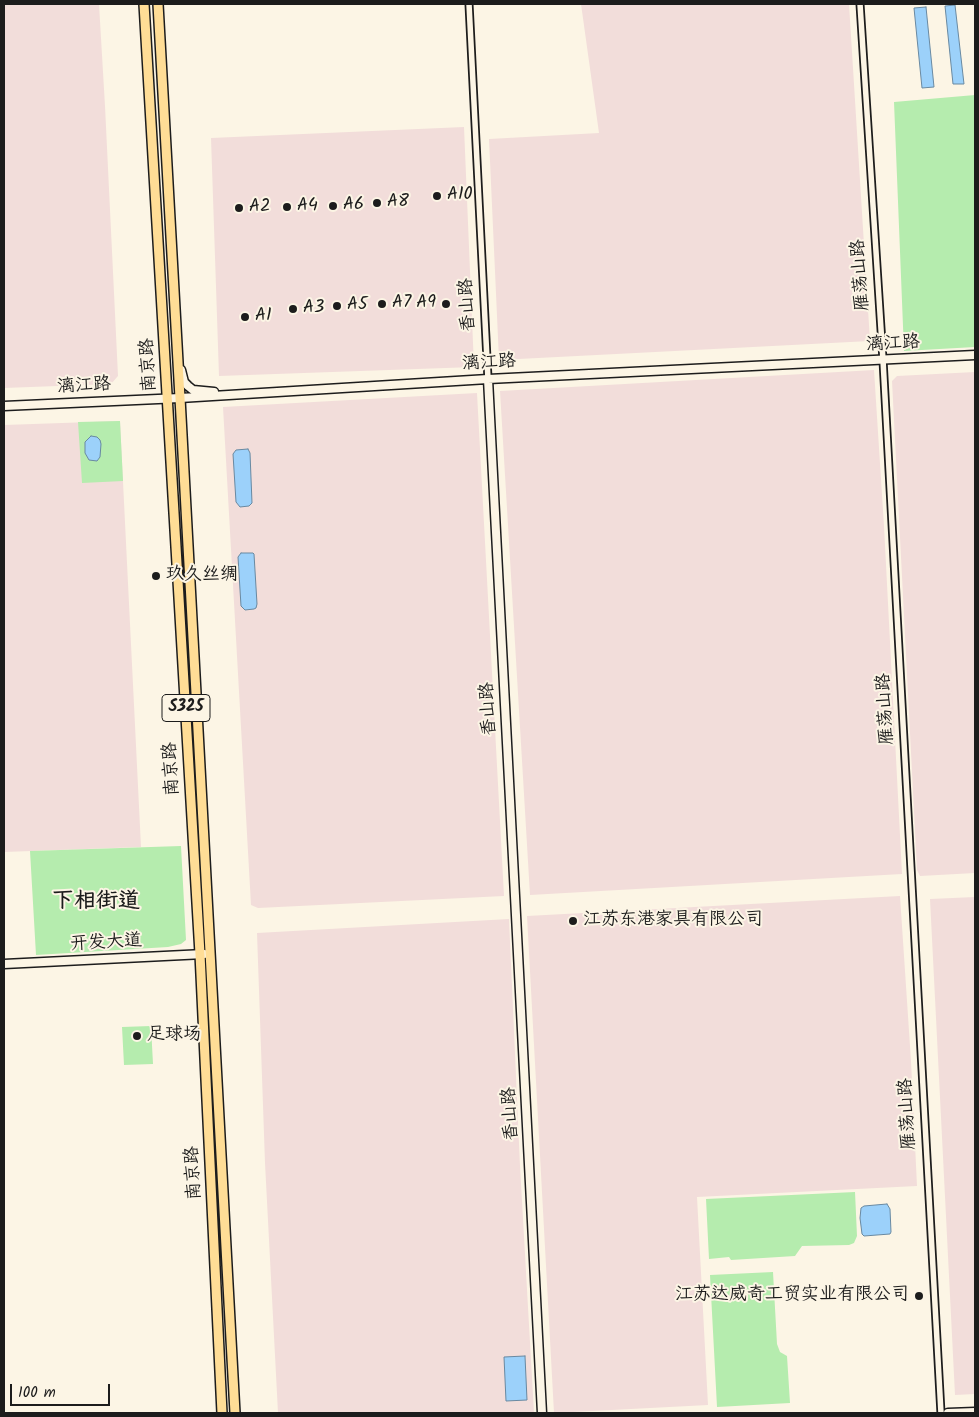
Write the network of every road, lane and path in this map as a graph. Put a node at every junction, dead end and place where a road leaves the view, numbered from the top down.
1 (144, 4) edge
2 (158, 4) edge
3 (469, 4) edge
4 (860, 4) edge
5 (975, 356) edge
6 (178, 358) junction
7 (883, 360) junction
8 (488, 379) junction
9 (246, 394) junction
10 (168, 398) junction
11 (180, 398) junction
12 (4, 406) edge
13 (205, 954) junction
14 (4, 964) edge
15 (975, 1412) edge
16 (222, 1413) edge
17 (235, 1413) edge
18 (542, 1413) edge
19 (941, 1413) edge
20 (948, 1413) edge

1 - 10 main road, 南京路 / S325
2 - 6 main road, 南京路 / S325
3 - 8 street, 香山路
4 - 7 street, 雁荡山路
5 - 7 street, 漓江路
6 - 9 street
6 - 11 main road, 南京路 / S325
7 - 8 street, 漓江路
7 - 19 street, 雁荡山路
8 - 9 street, 漓江路
8 - 18 street, 香山路
9 - 11 street, 漓江路
10 - 11 street, 漓江路
10 - 12 street, 漓江路
10 - 13 main road, 南京路 / S325
11 - 13 main road, 南京路 / S325
13 - 14 street, 开发大道
13 - 16 main road, 南京路 / S325
13 - 17 main road, 南京路 / S325
15 - 20 street

